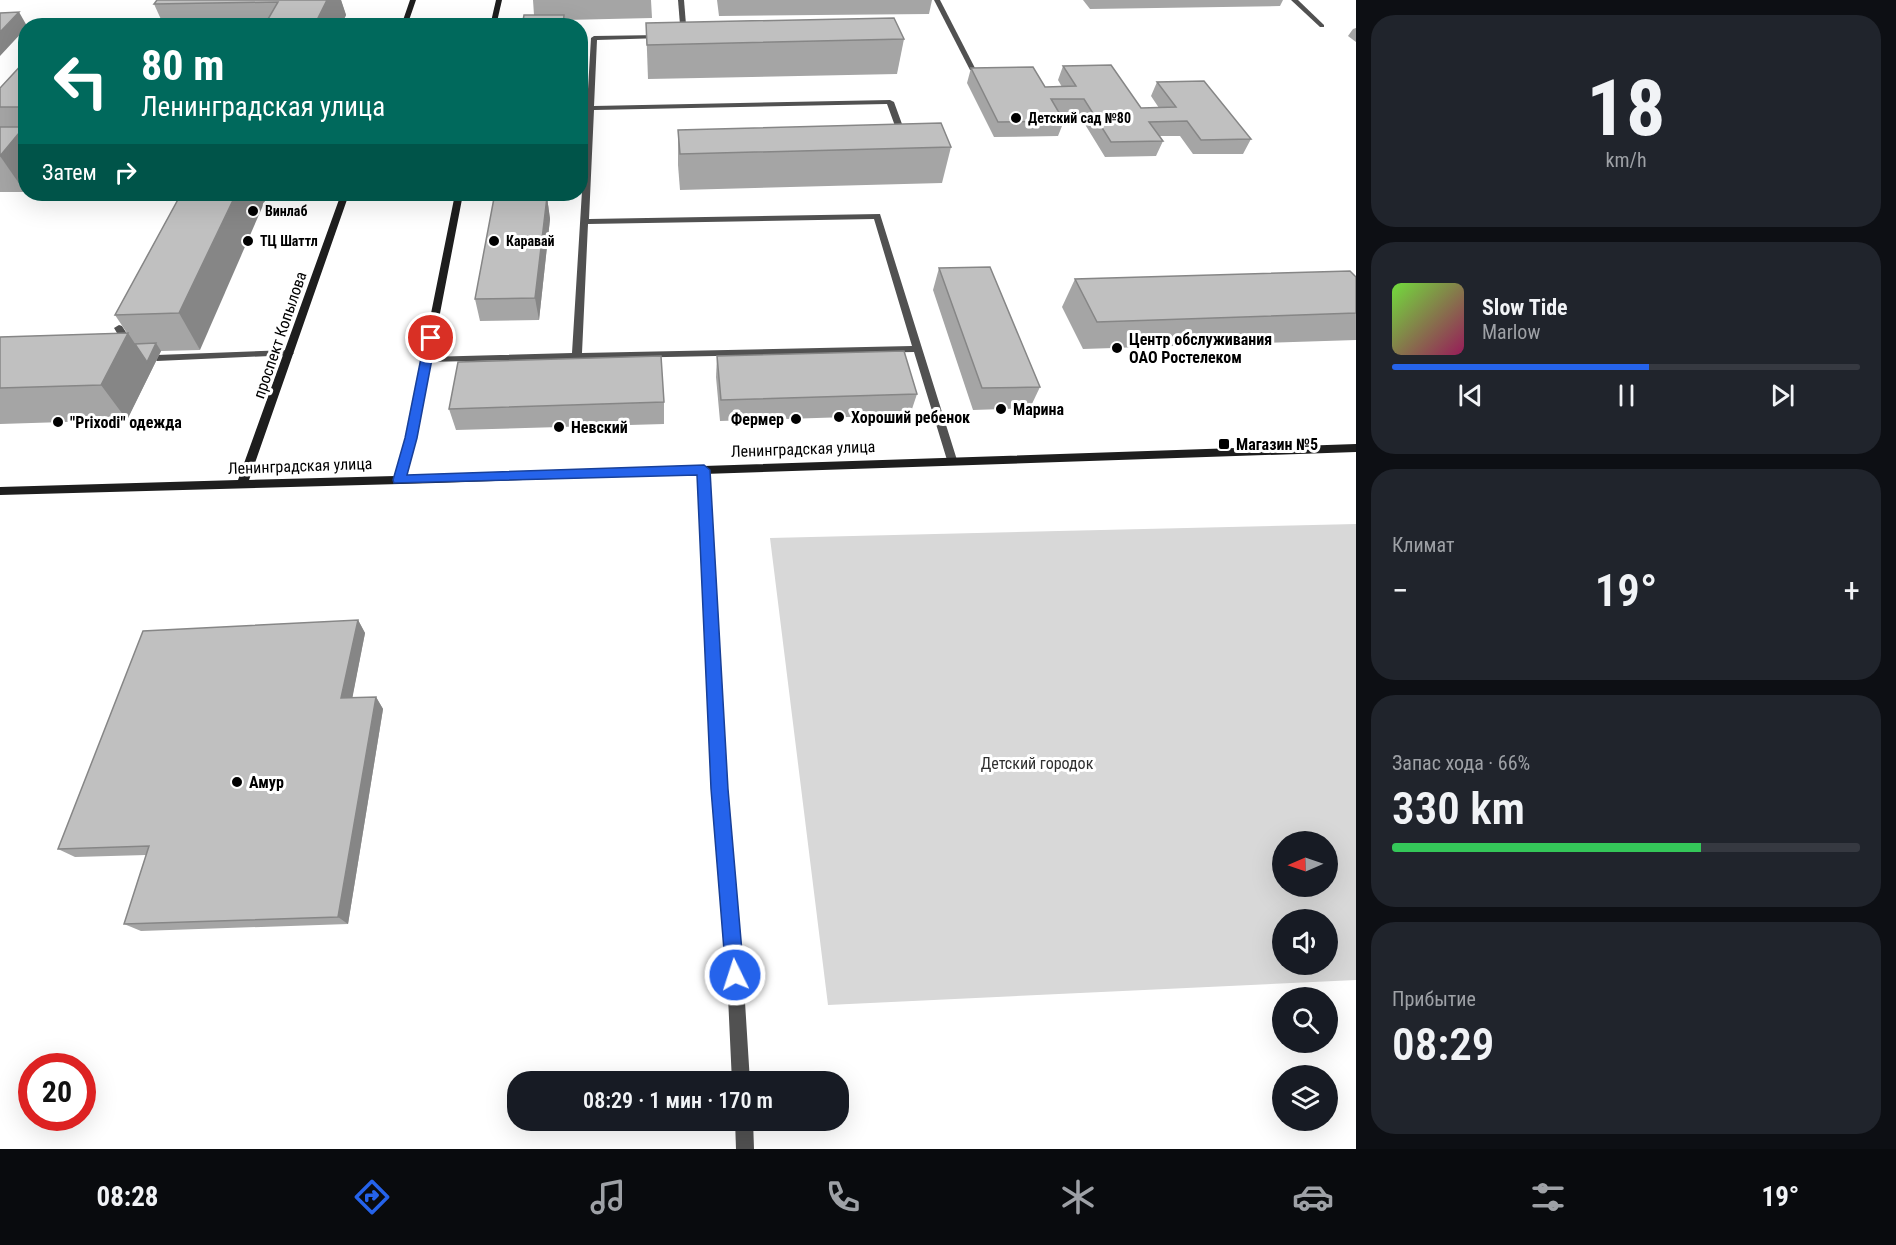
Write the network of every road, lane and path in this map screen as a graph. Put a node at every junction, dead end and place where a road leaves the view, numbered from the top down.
1 (413, 0) edge
2 (498, 0) edge
3 (681, 0) edge
4 (937, 0) edge
5 (1294, 0) edge
6 (407, 18) edge
7 (495, 18) edge
8 (1322, 26) dead end
9 (684, 37) junction
10 (696, 37) edge
11 (973, 70) edge
12 (590, 107) junction
13 (898, 124) edge
14 (588, 145) edge
15 (343, 201) edge
16 (458, 201) edge
17 (585, 201) edge
18 (584, 222) junction
19 (119, 328) edge
20 (918, 349) junction
21 (289, 353) junction
22 (136, 357) edge
23 (577, 357) junction
24 (157, 358) edge
25 (426, 360) junction
26 (1356, 448) edge
27 (952, 460) junction
28 (704, 470) junction
29 (399, 480) junction
30 (242, 485) junction
31 (0, 491) edge
32 (740, 1071) edge
33 (744, 1131) edge
34 (745, 1149) edge

1 - 6 main road
2 - 7 main road
3 - 9 lane
4 - 11 lane
5 - 8 lane
9 - 10 lane
9 - 12 lane
12 - 13 lane
12 - 14 lane
15 - 21 main road, проспект Копылова
16 - 25 main road
17 - 18 lane
18 - 20 lane
18 - 23 lane
19 - 22 lane
20 - 23 lane
20 - 27 lane
21 - 24 lane
21 - 30 main road, проспект Копылова
23 - 25 lane
25 - 29 main road
26 - 27 main road, Ленинградская улица
27 - 28 main road, Ленинградская улица
28 - 29 main road, Ленинградская улица
28 - 32 lane
29 - 30 main road, Ленинградская улица
30 - 31 main road, Ленинградская улица
33 - 34 lane

